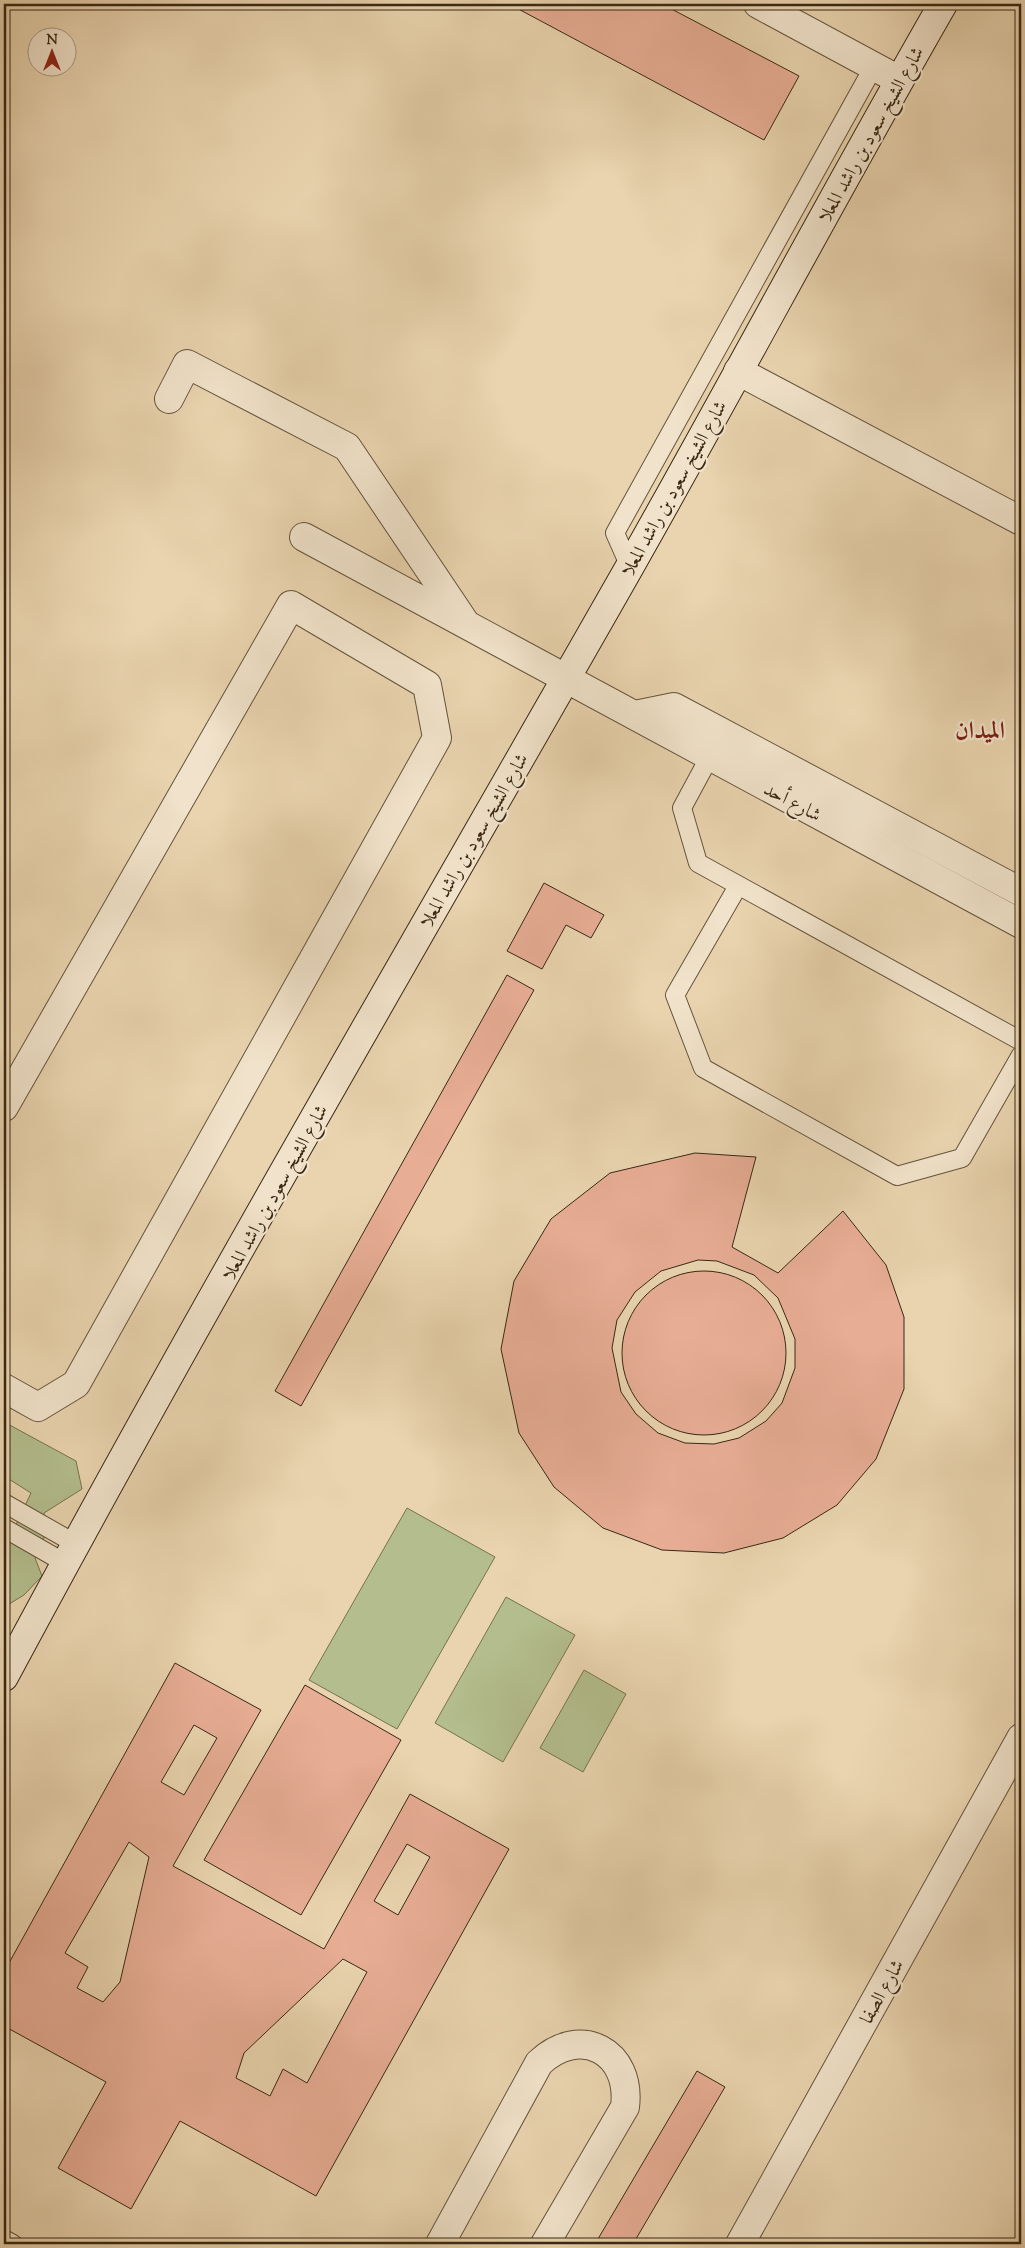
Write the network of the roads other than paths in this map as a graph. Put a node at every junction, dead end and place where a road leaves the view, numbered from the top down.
1 (758, 4) edge
2 (944, 4) edge
3 (874, 66) junction
4 (899, 80) junction
5 (738, 371) junction
6 (169, 399) dead end
7 (1021, 521) edge
8 (304, 537) dead end
9 (630, 567) junction
10 (466, 624) junction
11 (565, 678) junction
12 (635, 716) junction
13 (710, 756) junction
14 (738, 886) junction
15 (1021, 892) edge
16 (1021, 924) edge
17 (1021, 1041) edge
18 (1021, 1055) edge
19 (4, 1107) edge
20 (4, 1388) edge
21 (4, 1503) edge
22 (4, 1528) edge
23 (71, 1553) junction
24 (4, 1677) edge
25 (1021, 1738) edge
26 (4, 2239) edge
27 (14, 2244) edge
28 (440, 2244) edge
29 (545, 2244) edge
30 (740, 2244) edge

1 - 3 street
2 - 4 street, شارع الشيخ سعود بن راشد المعلا
3 - 4 street
3 - 9 lane
4 - 5 street, شارع الشيخ سعود بن راشد المعلا
5 - 7 street
5 - 9 street, شارع الشيخ سعود بن راشد المعلا
6 - 10 street
8 - 10 street, شارع أحد
9 - 11 street, شارع الشيخ سعود بن راشد المعلا
10 - 11 street, شارع أحد
11 - 12 street, شارع أحد
11 - 23 street, شارع الشيخ سعود بن راشد المعلا
12 - 13 street, شارع أحد
12 - 15 street
13 - 14 lane
13 - 16 street, شارع أحد
14 - 17 lane
14 - 18 lane
19 - 20 street
21 - 23 lane
22 - 23 lane
23 - 24 street, شارع الشيخ سعود بن راشد المعلا
25 - 30 street, شارع الصفا
26 - 27 lane
28 - 29 street

